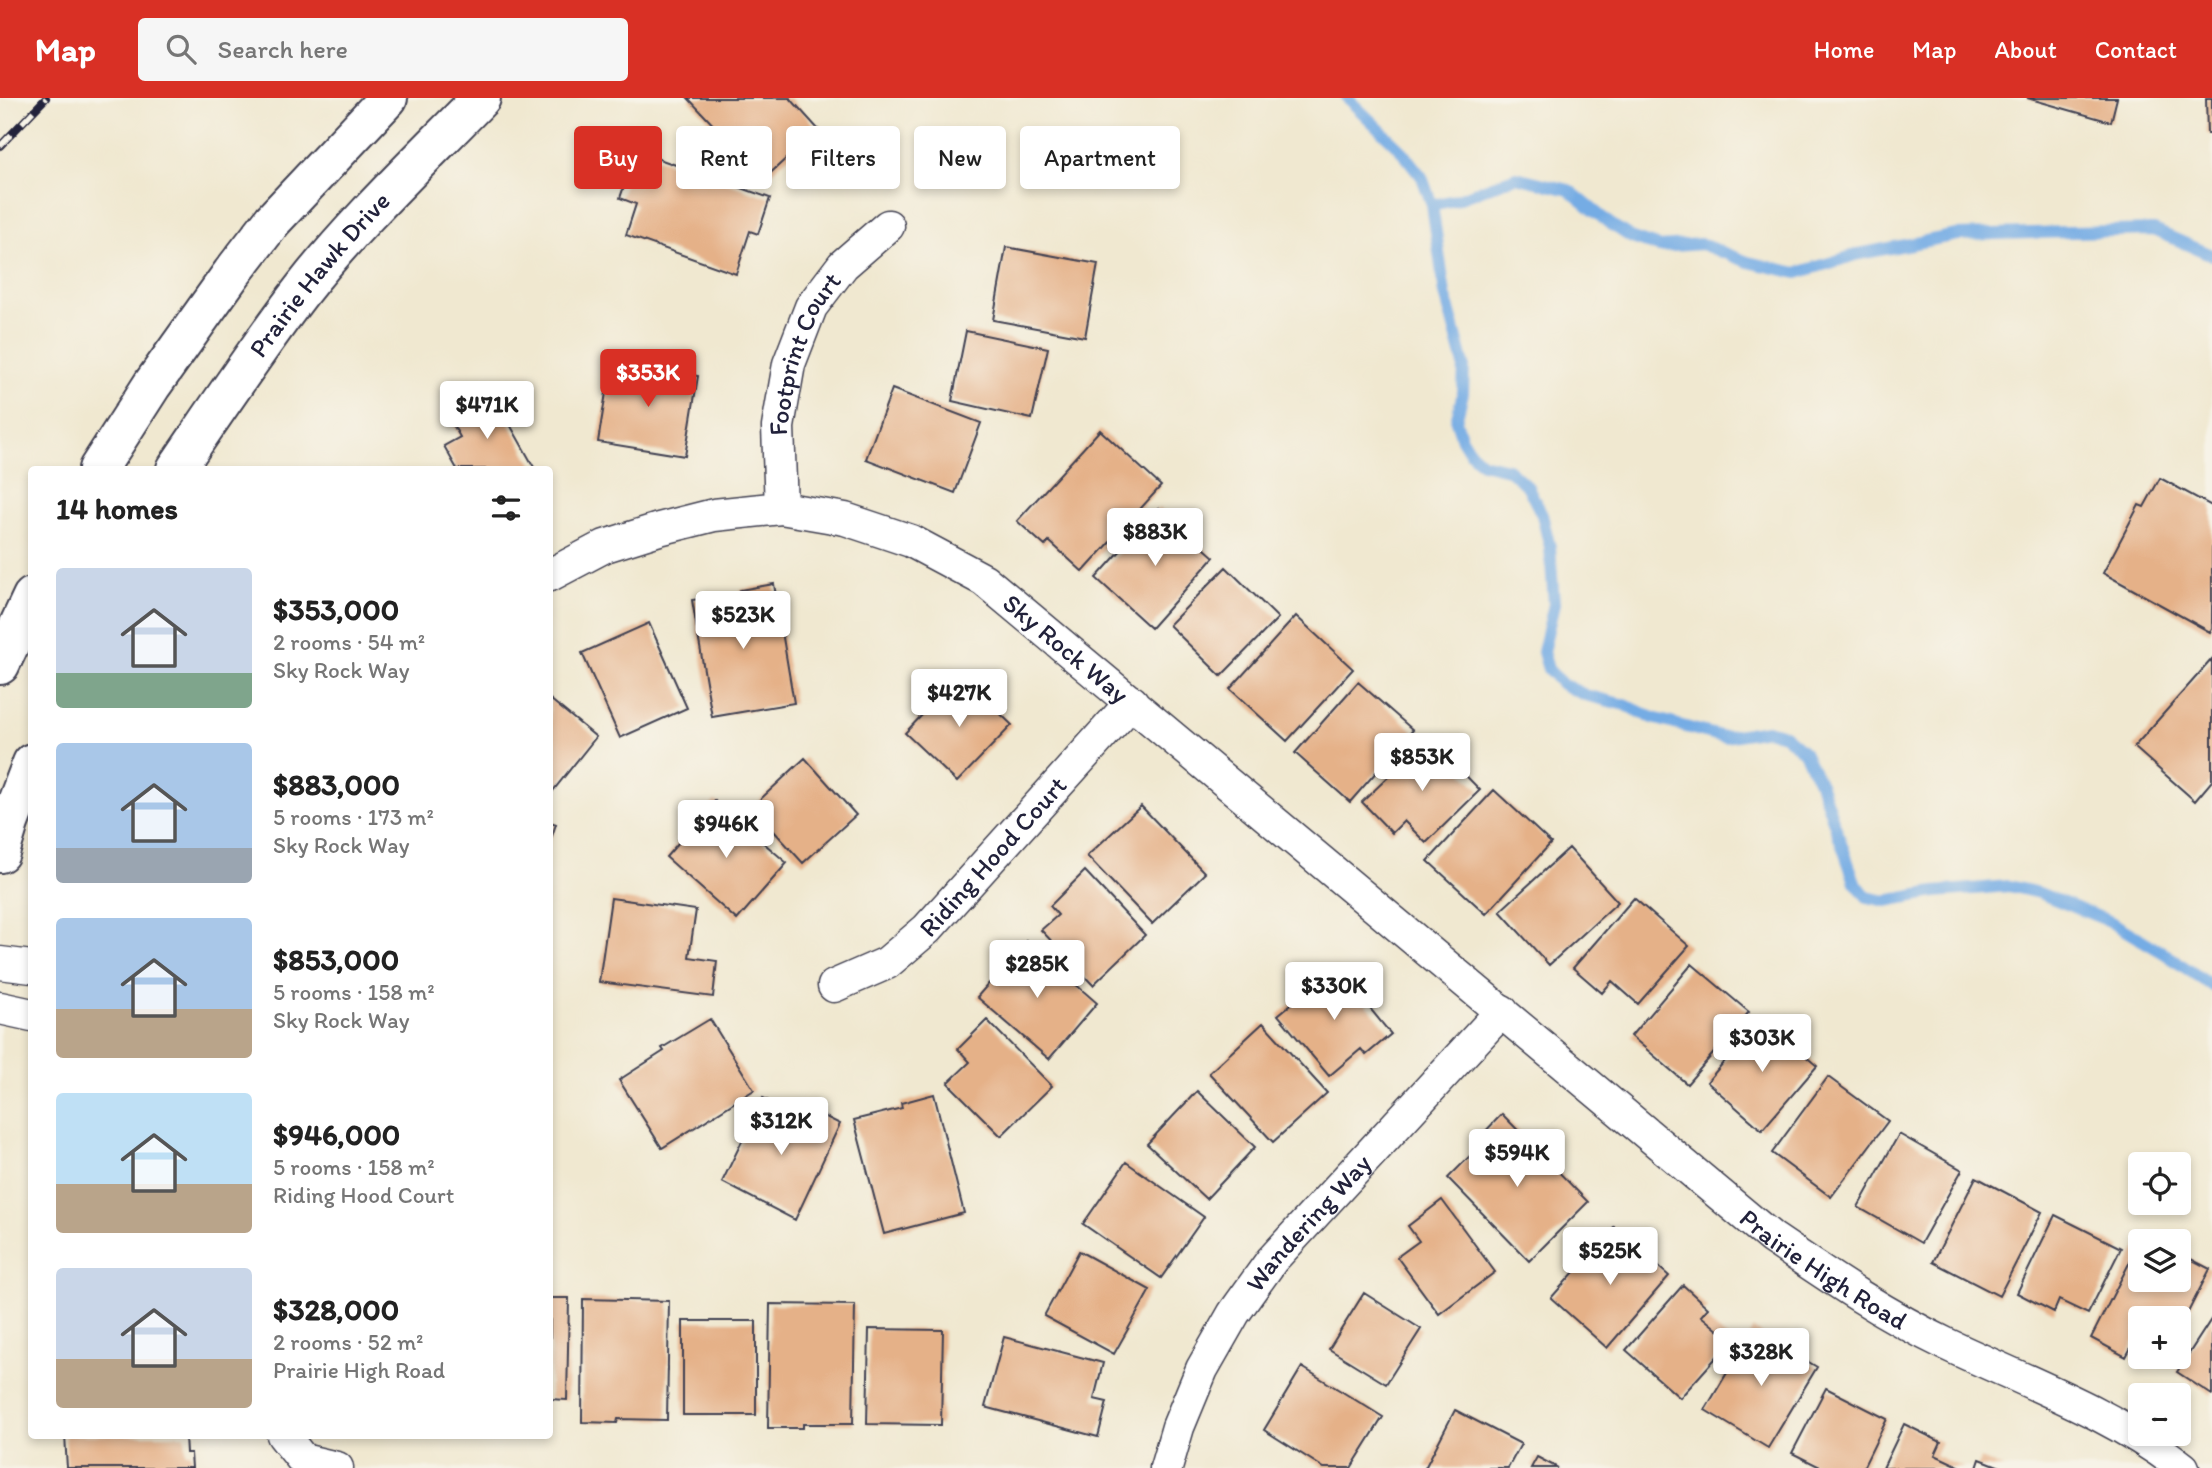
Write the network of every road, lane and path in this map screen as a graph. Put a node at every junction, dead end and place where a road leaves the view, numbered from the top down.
1 (388, 98) edge
2 (481, 98) edge
3 (887, 226) dead end
4 (101, 466) edge
5 (178, 466) edge
6 (781, 508) junction
7 (553, 573) edge
8 (28, 606) edge
9 (0, 665) edge
10 (1132, 702) junction
11 (28, 774) edge
12 (0, 853) edge
13 (0, 963) edge
14 (28, 966) edge
15 (834, 986) dead end
16 (0, 1008) edge
17 (1502, 1011) junction
18 (28, 1013) edge
19 (286, 1439) edge
20 (337, 1468) edge
21 (1166, 1468) edge
22 (2183, 1468) edge

1 - 4 street
2 - 5 street, Prairie Hawk Drive
3 - 6 street, Footprint Court
6 - 7 street, Sky Rock Way
6 - 10 street, Sky Rock Way
8 - 9 street
10 - 15 street, Riding Hood Court
10 - 17 street, Sky Rock Way
11 - 12 street
13 - 14 street
16 - 18 street
17 - 21 street, Wandering Way
17 - 22 street, Prairie High Road
19 - 20 street

